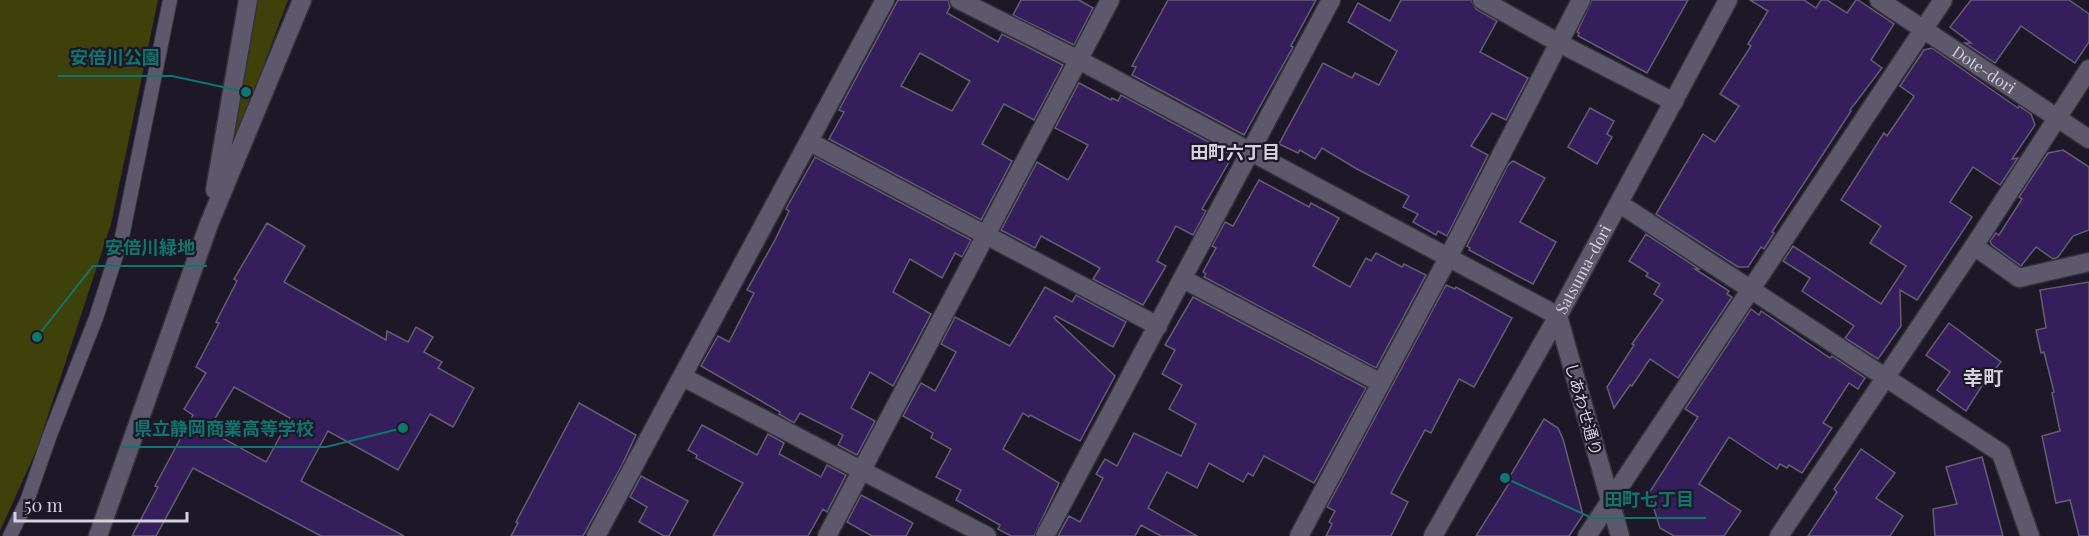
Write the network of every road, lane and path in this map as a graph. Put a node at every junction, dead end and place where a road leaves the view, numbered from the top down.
1 (170, 0) edge
2 (248, 0) edge
3 (302, 0) edge
4 (885, 0) edge
5 (959, 0) edge
6 (1110, 0) edge
7 (1331, 0) edge
8 (1482, 0) edge
9 (1581, 0) edge
10 (1728, 0) edge
11 (1879, 0) edge
12 (1943, 0) edge
13 (1923, 30) junction
14 (1559, 43) junction
15 (1079, 60) junction
16 (2089, 69) edge
17 (1674, 102) junction
18 (2056, 118) junction
19 (2089, 139) edge
20 (810, 142) junction
21 (1250, 152) junction
22 (1620, 204) junction
23 (209, 224) junction
24 (987, 235) junction
25 (1974, 246) junction
26 (1448, 258) junction
27 (2089, 262) edge
28 (1183, 279) junction
29 (1750, 289) junction
30 (1558, 316) junction
31 (1158, 326) junction
32 (683, 377) junction
33 (1885, 377) junction
34 (1381, 383) junction
35 (863, 471) junction
36 (1610, 501) junction
37 (10, 536) edge
38 (98, 536) edge
39 (596, 536) edge
40 (827, 536) edge
41 (987, 536) edge
42 (1046, 536) edge
43 (1299, 536) edge
44 (1433, 536) edge
45 (1587, 536) edge
46 (1620, 536) edge
47 (1779, 536) edge
48 (2030, 536) edge

1 - 37 lane
2 - 23 street
3 - 23 street
4 - 20 street
5 - 15 street
6 - 15 street
7 - 21 street
8 - 14 street
9 - 14 street
10 - 17 street, Satsuma-dori
11 - 13 street, Dote-dori
12 - 13 street
13 - 18 street, Dote-dori
13 - 29 street
14 - 17 street
14 - 26 street
15 - 21 street
15 - 24 street
16 - 18 street
17 - 22 street, Satsuma-dori
18 - 19 street, Dote-dori
18 - 25 street
20 - 24 street
20 - 32 street
21 - 26 street
21 - 28 street
22 - 29 street
22 - 30 street, Satsuma-dori
23 - 38 street
24 - 31 street
24 - 35 street
25 - 27 street
25 - 33 street
26 - 30 street
26 - 34 street
28 - 31 street
28 - 34 street
29 - 33 street
29 - 36 street
30 - 36 street, しあわせ通り
30 - 44 street, Satsuma-dori
31 - 42 street
32 - 35 street
32 - 39 street
33 - 47 street
33 - 48 street
34 - 43 street
35 - 40 street
35 - 41 street
36 - 45 street
36 - 46 street, しあわせ通り

